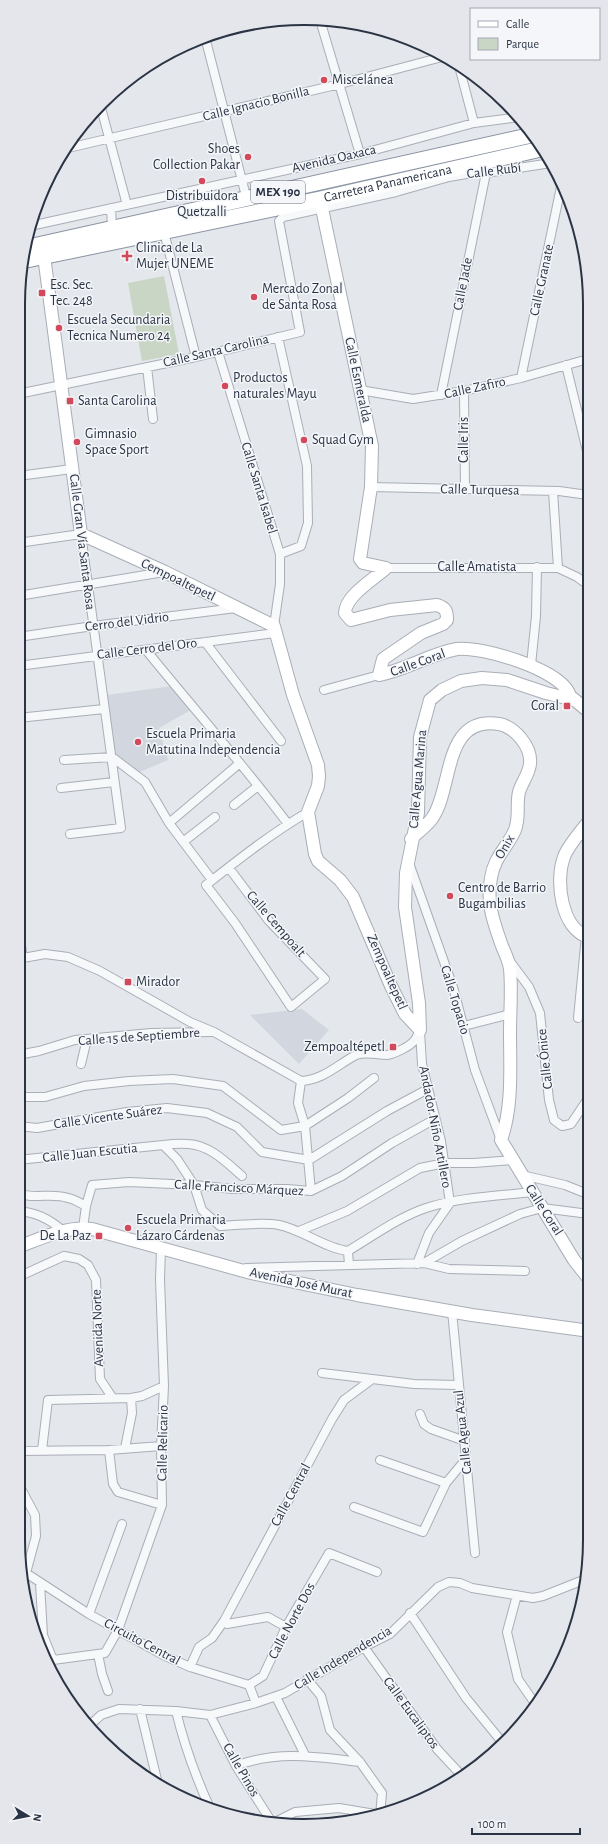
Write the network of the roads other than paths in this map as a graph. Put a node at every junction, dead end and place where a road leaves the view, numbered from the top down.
1 (322, 26) edge
2 (206, 43) edge
3 (437, 58) edge
4 (461, 73) edge
5 (340, 84) junction
6 (102, 112) edge
7 (224, 112) junction
8 (512, 118) edge
9 (474, 123) junction
10 (527, 136) edge
11 (109, 139) junction
12 (74, 147) edge
13 (537, 151) edge
14 (360, 154) junction
15 (510, 163) junction
16 (545, 163) edge
17 (486, 173) junction
18 (242, 180) junction
19 (560, 193) edge
20 (127, 204) junction
21 (321, 204) junction
22 (248, 206) junction
23 (111, 208) junction
24 (281, 219) joint
25 (37, 224) edge
26 (112, 227) junction
27 (164, 232) junction
28 (31, 246) edge
29 (44, 256) junction
30 (28, 260) edge
31 (278, 337) junction
32 (218, 352) junction
33 (196, 357) junction
34 (583, 360) edge
35 (566, 365) junction
36 (147, 367) junction
37 (522, 378) junction
38 (61, 385) junction
39 (360, 390) junction
40 (464, 391) junction
41 (25, 393) edge
42 (441, 395) junction
43 (153, 419) dead end
44 (583, 435) edge
45 (72, 469) junction
46 (25, 475) edge
47 (371, 487) junction
48 (465, 490) junction
49 (554, 491) junction
50 (583, 494) edge
51 (81, 534) junction
52 (25, 542) edge
53 (280, 554) junction
54 (361, 562) joint
55 (536, 567) junction
56 (386, 568) junction
57 (558, 568) junction
58 (165, 572) junction
59 (583, 581) edge
60 (87, 585) junction
61 (25, 595) edge
62 (236, 608) junction
63 (92, 626) junction
64 (274, 629) junction
65 (25, 636) edge
66 (205, 642) junction
67 (146, 650) junction
68 (97, 655) junction
69 (25, 665) edge
70 (531, 665) junction
71 (379, 675) junction
72 (324, 690) dead end
73 (570, 696) junction
74 (583, 707) edge
75 (104, 709) junction
76 (25, 717) edge
77 (282, 741) dead end
78 (112, 757) junction
79 (64, 760) dead end
80 (240, 763) junction
81 (114, 782) junction
82 (258, 786) junction
83 (61, 788) dead end
84 (234, 805) dead end
85 (308, 812) junction
86 (215, 817) dead end
87 (169, 823) junction
88 (288, 824) junction
89 (583, 830) edge
90 (70, 834) dead end
91 (412, 838) junction
92 (183, 842) junction
93 (408, 860) junction
94 (228, 868) junction
95 (209, 882) junction
96 (583, 933) edge
97 (506, 956) junction
98 (25, 958) edge
99 (583, 977) edge
100 (510, 1014) junction
101 (578, 1018) dead end
102 (464, 1026) junction
103 (420, 1030) junction
104 (214, 1032) junction
105 (87, 1039) junction
106 (25, 1054) edge
107 (81, 1064) dead end
108 (374, 1078) dead end
109 (301, 1081) junction
110 (428, 1088) junction
111 (25, 1097) edge
112 (583, 1106) edge
113 (435, 1119) junction
114 (305, 1126) junction
115 (25, 1127) edge
116 (501, 1140) junction
117 (163, 1145) junction
118 (25, 1159) edge
119 (309, 1160) junction
120 (513, 1160) junction
121 (445, 1163) junction
122 (522, 1175) junction
123 (242, 1176) dead end
124 (194, 1185) junction
125 (583, 1191) edge
126 (312, 1192) junction
127 (533, 1192) junction
128 (26, 1197) joint
129 (25, 1200) edge
130 (450, 1203) junction
131 (86, 1206) junction
132 (542, 1208) junction
133 (25, 1212) edge
134 (583, 1213) edge
135 (83, 1228) junction
136 (63, 1231) junction
137 (299, 1231) junction
138 (25, 1245) edge
139 (161, 1248) junction
140 (348, 1251) junction
141 (420, 1264) junction
142 (350, 1265) junction
143 (234, 1268) junction
144 (525, 1271) dead end
145 (583, 1271) edge
146 (25, 1274) edge
147 (452, 1311) junction
148 (583, 1330) edge
149 (322, 1373) dead end
150 (371, 1380) junction
151 (458, 1385) junction
152 (164, 1386) junction
153 (112, 1397) junction
154 (130, 1398) junction
155 (420, 1414) dead end
156 (465, 1441) junction
157 (161, 1446) junction
158 (125, 1448) junction
159 (42, 1450) junction
160 (109, 1450) junction
161 (25, 1451) edge
162 (466, 1459) junction
163 (380, 1460) dead end
164 (446, 1483) junction
165 (25, 1497) edge
166 (162, 1505) junction
167 (354, 1507) dead end
168 (122, 1524) dead end
169 (475, 1553) dead end
170 (27, 1570) edge
171 (377, 1572) dead end
172 (27, 1574) edge
173 (580, 1581) edge
174 (40, 1582) junction
175 (517, 1595) junction
176 (410, 1613) junction
177 (89, 1614) junction
178 (224, 1622) junction
179 (286, 1627) junction
180 (118, 1630) junction
181 (364, 1647) junction
182 (98, 1654) junction
183 (190, 1667) junction
184 (307, 1679) junction
185 (249, 1684) junction
186 (108, 1691) dead end
187 (276, 1697) junction
188 (532, 1700) edge
189 (256, 1703) junction
190 (140, 1709) junction
191 (176, 1711) junction
192 (210, 1715) junction
193 (93, 1722) edge
194 (499, 1739) edge
195 (304, 1755) junction
196 (360, 1762) junction
197 (236, 1766) junction
198 (459, 1772) edge
199 (156, 1777) edge
200 (206, 1801) edge
201 (381, 1808) edge
202 (364, 1812) edge
203 (268, 1817) edge
204 (283, 1818) edge

1 - 5 street
2 - 7 street
3 - 5 street, Calle Ignacio Bonilla
4 - 9 street
5 - 7 street, Calle Ignacio Bonilla
5 - 14 street
6 - 11 street
7 - 11 street, Calle Ignacio Bonilla
7 - 18 street
8 - 9 street, Avenida Oaxaca
9 - 14 street, Avenida Oaxaca
10 - 22 highway, Carretera Panamericana / MEX 190
11 - 12 street, Calle Ignacio Bonilla
11 - 20 street
13 - 15 highway, Carretera Panamericana / MEX 190
14 - 18 street, Avenida Oaxaca
15 - 16 street, Calle Rubí
15 - 17 street, Calle Rubí
15 - 21 highway, Carretera Panamericana / MEX 190
17 - 21 street, Calle Rubí
17 - 42 street, Calle Jade
18 - 20 street, Avenida Oaxaca
18 - 22 street
19 - 37 street, Calle Granate
20 - 23 street, Avenida Oaxaca
21 - 22 highway, Carretera Panamericana / MEX 190
21 - 24 street, Calle Rubí
21 - 39 street, Calle Esmeralda
22 - 26 highway, Carretera Panamericana / MEX 190
22 - 27 highway, Carretera Panamericana / MEX 190
23 - 25 street, Avenida Oaxaca
23 - 26 street
24 - 31 street, Calle Santa Carolina
26 - 28 highway, Carretera Panamericana / MEX 190
27 - 29 highway, Carretera Panamericana / MEX 190
27 - 33 street
29 - 30 highway, Carretera Panamericana / MEX 190
29 - 38 street, Calle Gran Vía Santa Rosa
31 - 32 street, Calle Santa Carolina
31 - 53 street
32 - 33 street, Calle Santa Carolina
32 - 53 street, Calle Santa Isabel
33 - 36 street, Calle Santa Carolina
34 - 35 street, Calle Zafiro
35 - 37 street, Calle Zafiro
35 - 44 street
36 - 38 street, Calle Santa Carolina
36 - 43 street
37 - 40 street, Calle Zafiro
38 - 41 street, Calle Santa Carolina
38 - 45 street, Calle Gran Vía Santa Rosa
39 - 42 street, Calle Zafiro
39 - 47 street, Calle Esmeralda
40 - 42 street, Calle Zafiro
40 - 48 street, Calle Iris
45 - 46 street
45 - 51 street, Calle Gran Vía Santa Rosa
47 - 48 street, Calle Turquesa
47 - 54 street, Calle Esmeralda
48 - 49 street, Calle Turquesa
49 - 50 street, Calle Turquesa
49 - 57 street
51 - 52 street
51 - 58 street, Cempoaltepetl
51 - 60 street, Calle Gran Vía Santa Rosa
53 - 64 street, Calle Santa Isabel
54 - 56 street, Calle Amatista
55 - 56 street, Calle Amatista
55 - 57 street, Calle Amatista
55 - 70 street
56 - 71 street, Calle Coral
57 - 59 street, Calle Amatista
58 - 60 street
58 - 62 street, Cempoaltepetl
60 - 61 street
60 - 63 street, Calle Gran Vía Santa Rosa
62 - 63 street, Cerro del Vidrio
62 - 64 street, Cempoaltepetl
63 - 65 street, Cerro del Vidrio
63 - 68 street, Calle Gran Vía Santa Rosa
64 - 66 street, Calle Cerro del Oro
64 - 85 street, Zempoaltepetl
66 - 67 street, Calle Cerro del Oro
66 - 77 street
67 - 68 street, Calle Cerro del Oro
67 - 80 street
68 - 69 street, Calle Cerro del Oro
68 - 75 street, Calle Gran Vía Santa Rosa
70 - 71 street, Calle Coral
70 - 73 street, Calle Coral
71 - 72 street
73 - 74 street
73 - 91 street, Calle Agua Marina
75 - 76 street
75 - 78 street, Calle Gran Vía Santa Rosa
78 - 79 street
78 - 81 street, Calle Gran Vía Santa Rosa
78 - 87 street
80 - 82 street
80 - 87 street
81 - 83 street
81 - 90 street, Calle Gran Vía Santa Rosa
82 - 84 street
82 - 88 street
85 - 88 street
85 - 103 street, Zempoaltepetl
86 - 92 street
87 - 92 street
88 - 94 street
89 - 96 street
91 - 93 street, Calle Agua Marina
91 - 97 street, Onix
92 - 95 street
93 - 102 street, Calle Topacio
93 - 103 street, Calle Agua Marina
94 - 95 street
94 - 95 street, Calle Cempoalt
97 - 100 street, Onix
97 - 112 street, Calle Ónice
98 - 104 street
99 - 101 street
100 - 102 street
100 - 116 street, Onix
102 - 116 street, Calle Topacio
103 - 109 street
103 - 110 street, Andador Niño Artillero
104 - 105 street, Calle 15 de Septiembre
104 - 109 street
105 - 106 street, Calle 15 de Septiembre
105 - 107 street
108 - 114 street
109 - 114 street
110 - 113 street, Andador Niño Artillero
110 - 119 street
111 - 114 street
113 - 121 street, Andador Niño Artillero
113 - 126 street, Calle Francisco Márquez
114 - 119 street
115 - 119 street, Calle Vicente Suárez
116 - 120 street, Calle Coral
117 - 118 street, Calle Juan Escutia
117 - 123 street, Calle Juan Escutia
117 - 124 street
119 - 126 street
120 - 121 street
120 - 122 street, Calle Coral
121 - 130 street, Andador Niño Artillero
121 - 137 street
122 - 125 street
122 - 127 street, Calle Coral
124 - 126 street, Calle Francisco Márquez
124 - 131 street, Calle Francisco Márquez
124 - 137 street
127 - 130 street
127 - 132 street, Calle Coral
128 - 129 street
128 - 131 street
130 - 140 street
130 - 141 street, Andador Niño Artillero
131 - 135 street, Calle Francisco Márquez
132 - 134 street
132 - 141 street
132 - 145 street, Calle Coral
133 - 136 street
135 - 136 street, Avenida José Murat
135 - 139 street, Avenida José Murat
136 - 138 street, Avenida José Murat
137 - 140 street
139 - 143 street, Avenida José Murat
139 - 152 street, Calle Relicario
140 - 142 street
141 - 142 street
141 - 144 street
142 - 143 street
143 - 147 street, Avenida José Murat
146 - 153 street, Avenida Norte
147 - 148 street, Avenida José Murat
147 - 151 street, Calle Agua Azul
149 - 150 street
150 - 151 street
150 - 178 street, Calle Central
151 - 156 street, Calle Agua Azul
152 - 154 street
152 - 157 street, Calle Relicario
153 - 154 street
153 - 159 street
154 - 158 street
155 - 156 street
156 - 162 street, Calle Agua Azul
157 - 158 street
157 - 166 street, Calle Relicario
158 - 160 street
159 - 160 street
159 - 161 street
160 - 166 street
162 - 164 street
162 - 169 street, Calle Agua Azul
163 - 164 street
164 - 167 street
165 - 170 street, Circuito Central
166 - 180 street, Calle Relicario
168 - 177 street
171 - 179 street, Calle Norte Dos
172 - 174 street, Circuito Central
173 - 175 street, Calle Independencia
174 - 177 street, Circuito Central
174 - 182 street
175 - 176 street, Calle Independencia
175 - 188 street
176 - 181 street, Calle Independencia
176 - 194 street
177 - 180 street, Circuito Central
178 - 179 street
178 - 183 street, Calle Central
179 - 185 street, Calle Norte Dos
180 - 182 street, Calle Relicario
180 - 183 street, Circuito Central
181 - 184 street, Calle Independencia
181 - 198 street, Calle Eucaliptos
182 - 186 street
183 - 185 street, Circuito Central
184 - 187 street, Calle Independencia
184 - 196 street
185 - 189 street
187 - 189 street, Calle Independencia
187 - 195 street
189 - 192 street, Calle Independencia
190 - 191 street, Calle Independencia
190 - 193 street, Calle Independencia
190 - 199 street
191 - 192 street, Calle Independencia
191 - 200 street
192 - 197 street, Calle Pinos
195 - 196 street
195 - 197 street
196 - 201 street
197 - 203 street, Calle Pinos
202 - 204 street

